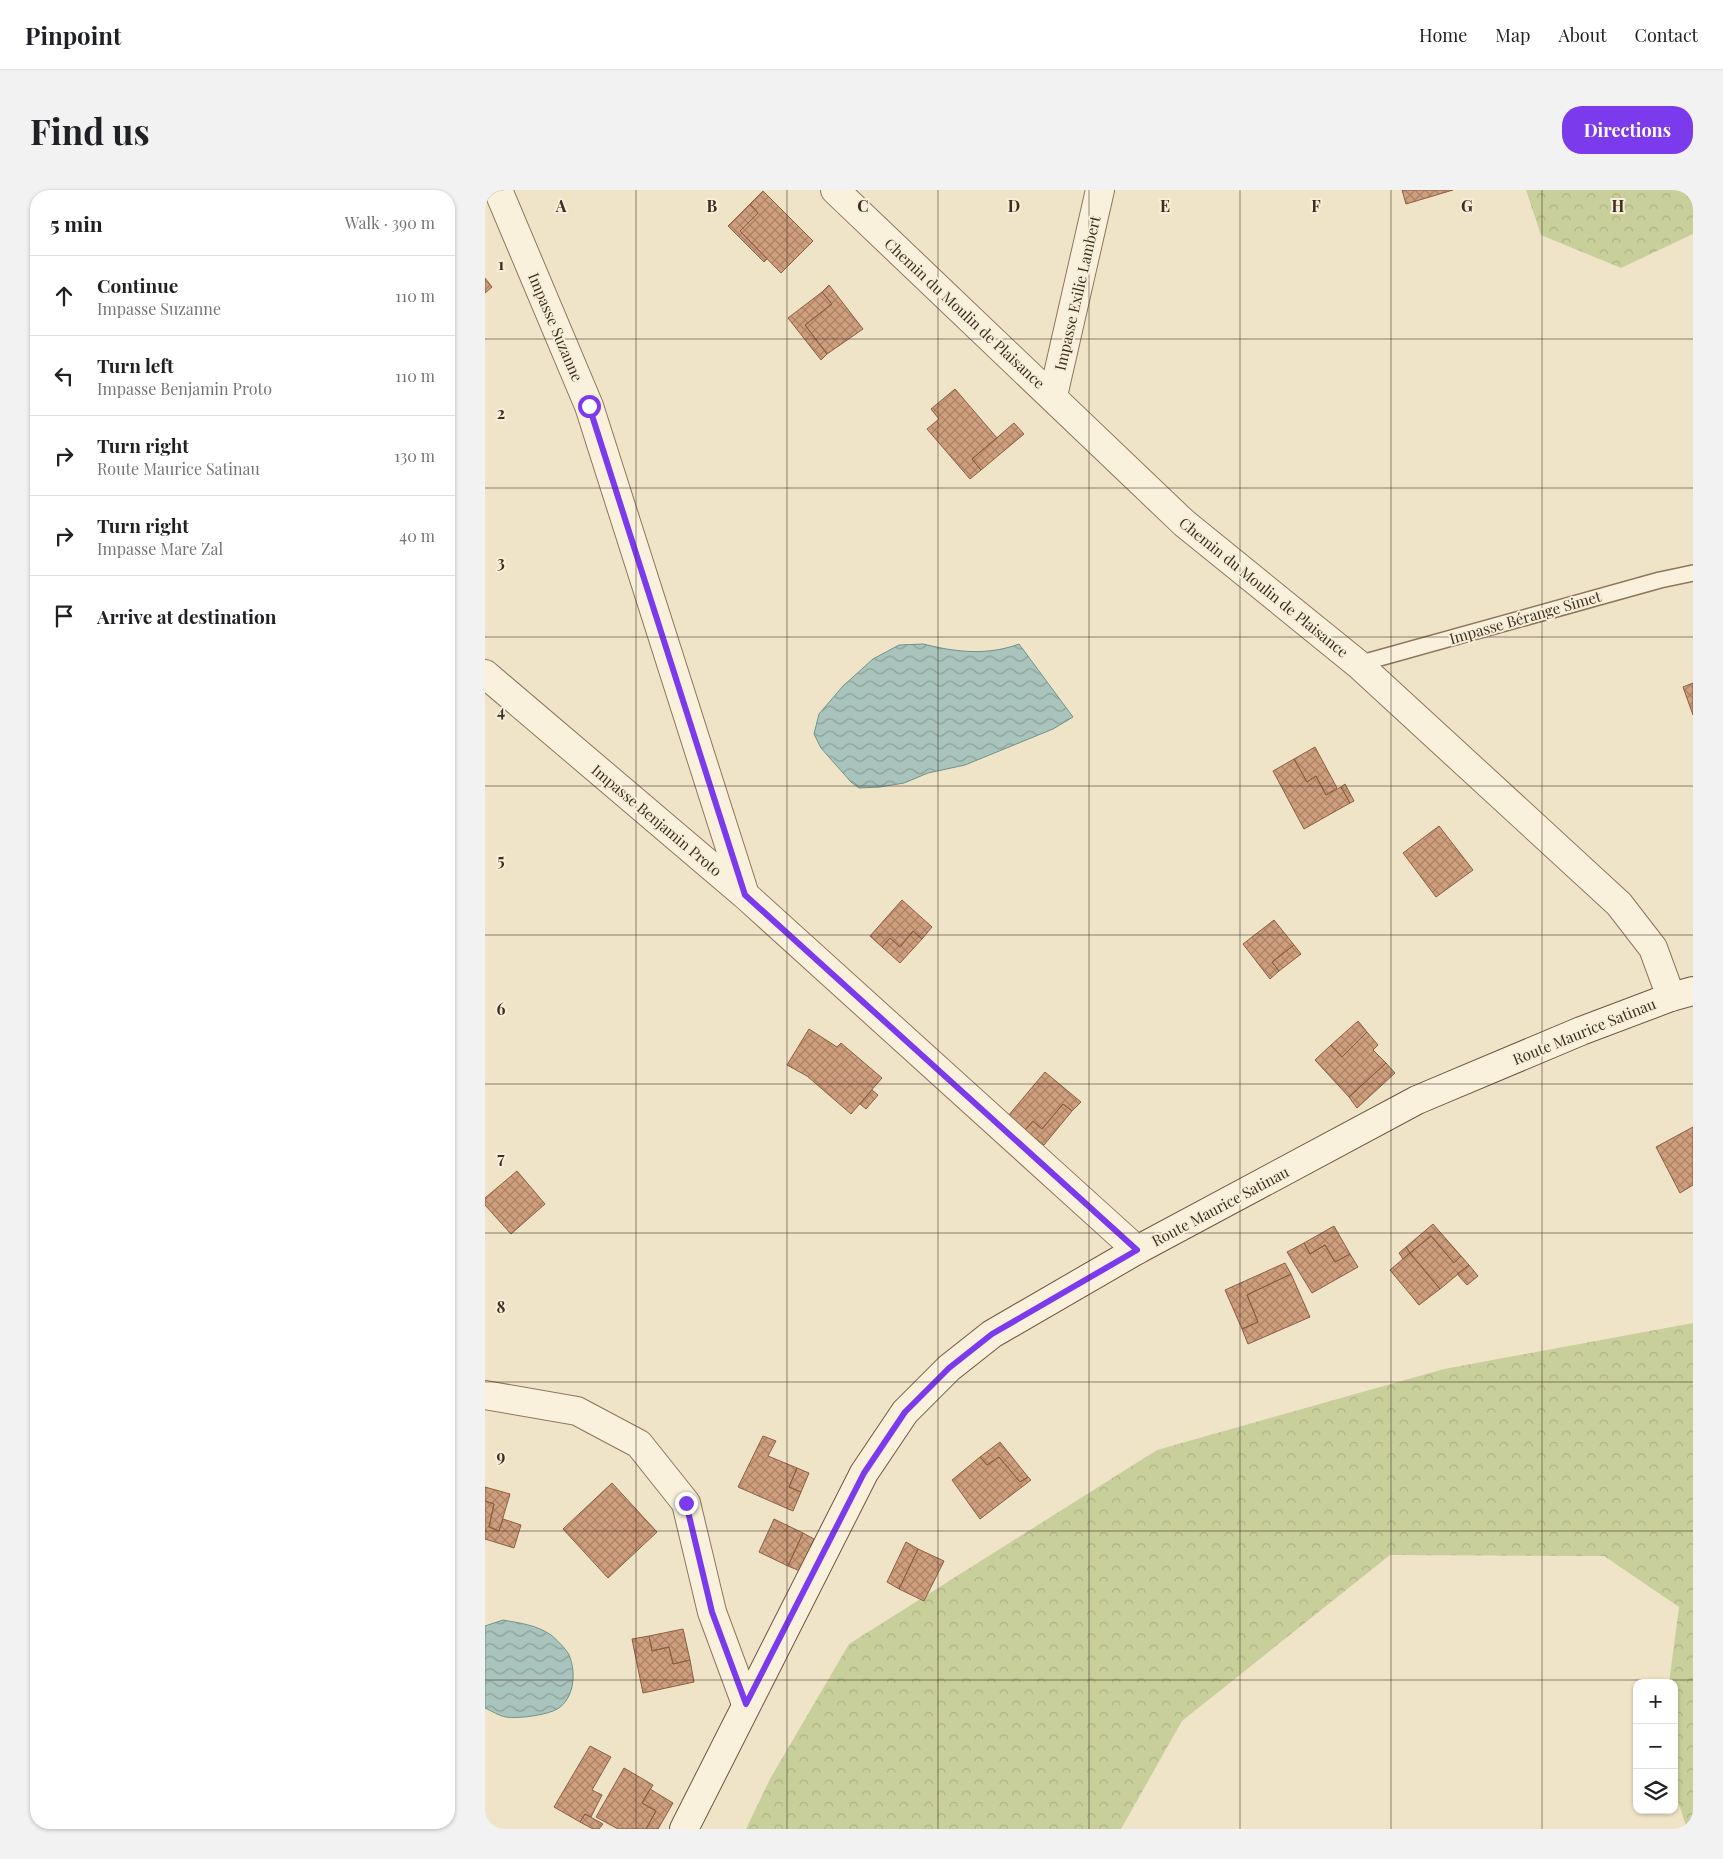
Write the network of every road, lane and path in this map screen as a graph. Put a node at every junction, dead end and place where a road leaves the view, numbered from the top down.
1 (498, 190) edge
2 (835, 190) edge
3 (1100, 190) edge
4 (1053, 396) junction
5 (1693, 574) edge
6 (1358, 664) junction
7 (485, 674) edge
8 (745, 895) junction
9 (1682, 994) edge
10 (1137, 1250) junction
11 (485, 1395) edge
12 (746, 1704) junction
13 (684, 1829) edge

1 - 8 street, Impasse Suzanne
2 - 4 street, Chemin du Moulin de Plaisance
3 - 4 street, Impasse Exilie Lambert
4 - 6 street, Chemin du Moulin de Plaisance
5 - 6 lane, Impasse Bérange Simet
6 - 9 street, Chemin du Moulin de Plaisance
7 - 8 street, Impasse Benjamin Proto
8 - 10 street, Impasse Benjamin Proto
9 - 10 street, Route Maurice Satinau
10 - 12 street, Route Maurice Satinau
11 - 12 street
12 - 13 street, Route Maurice Satinau

